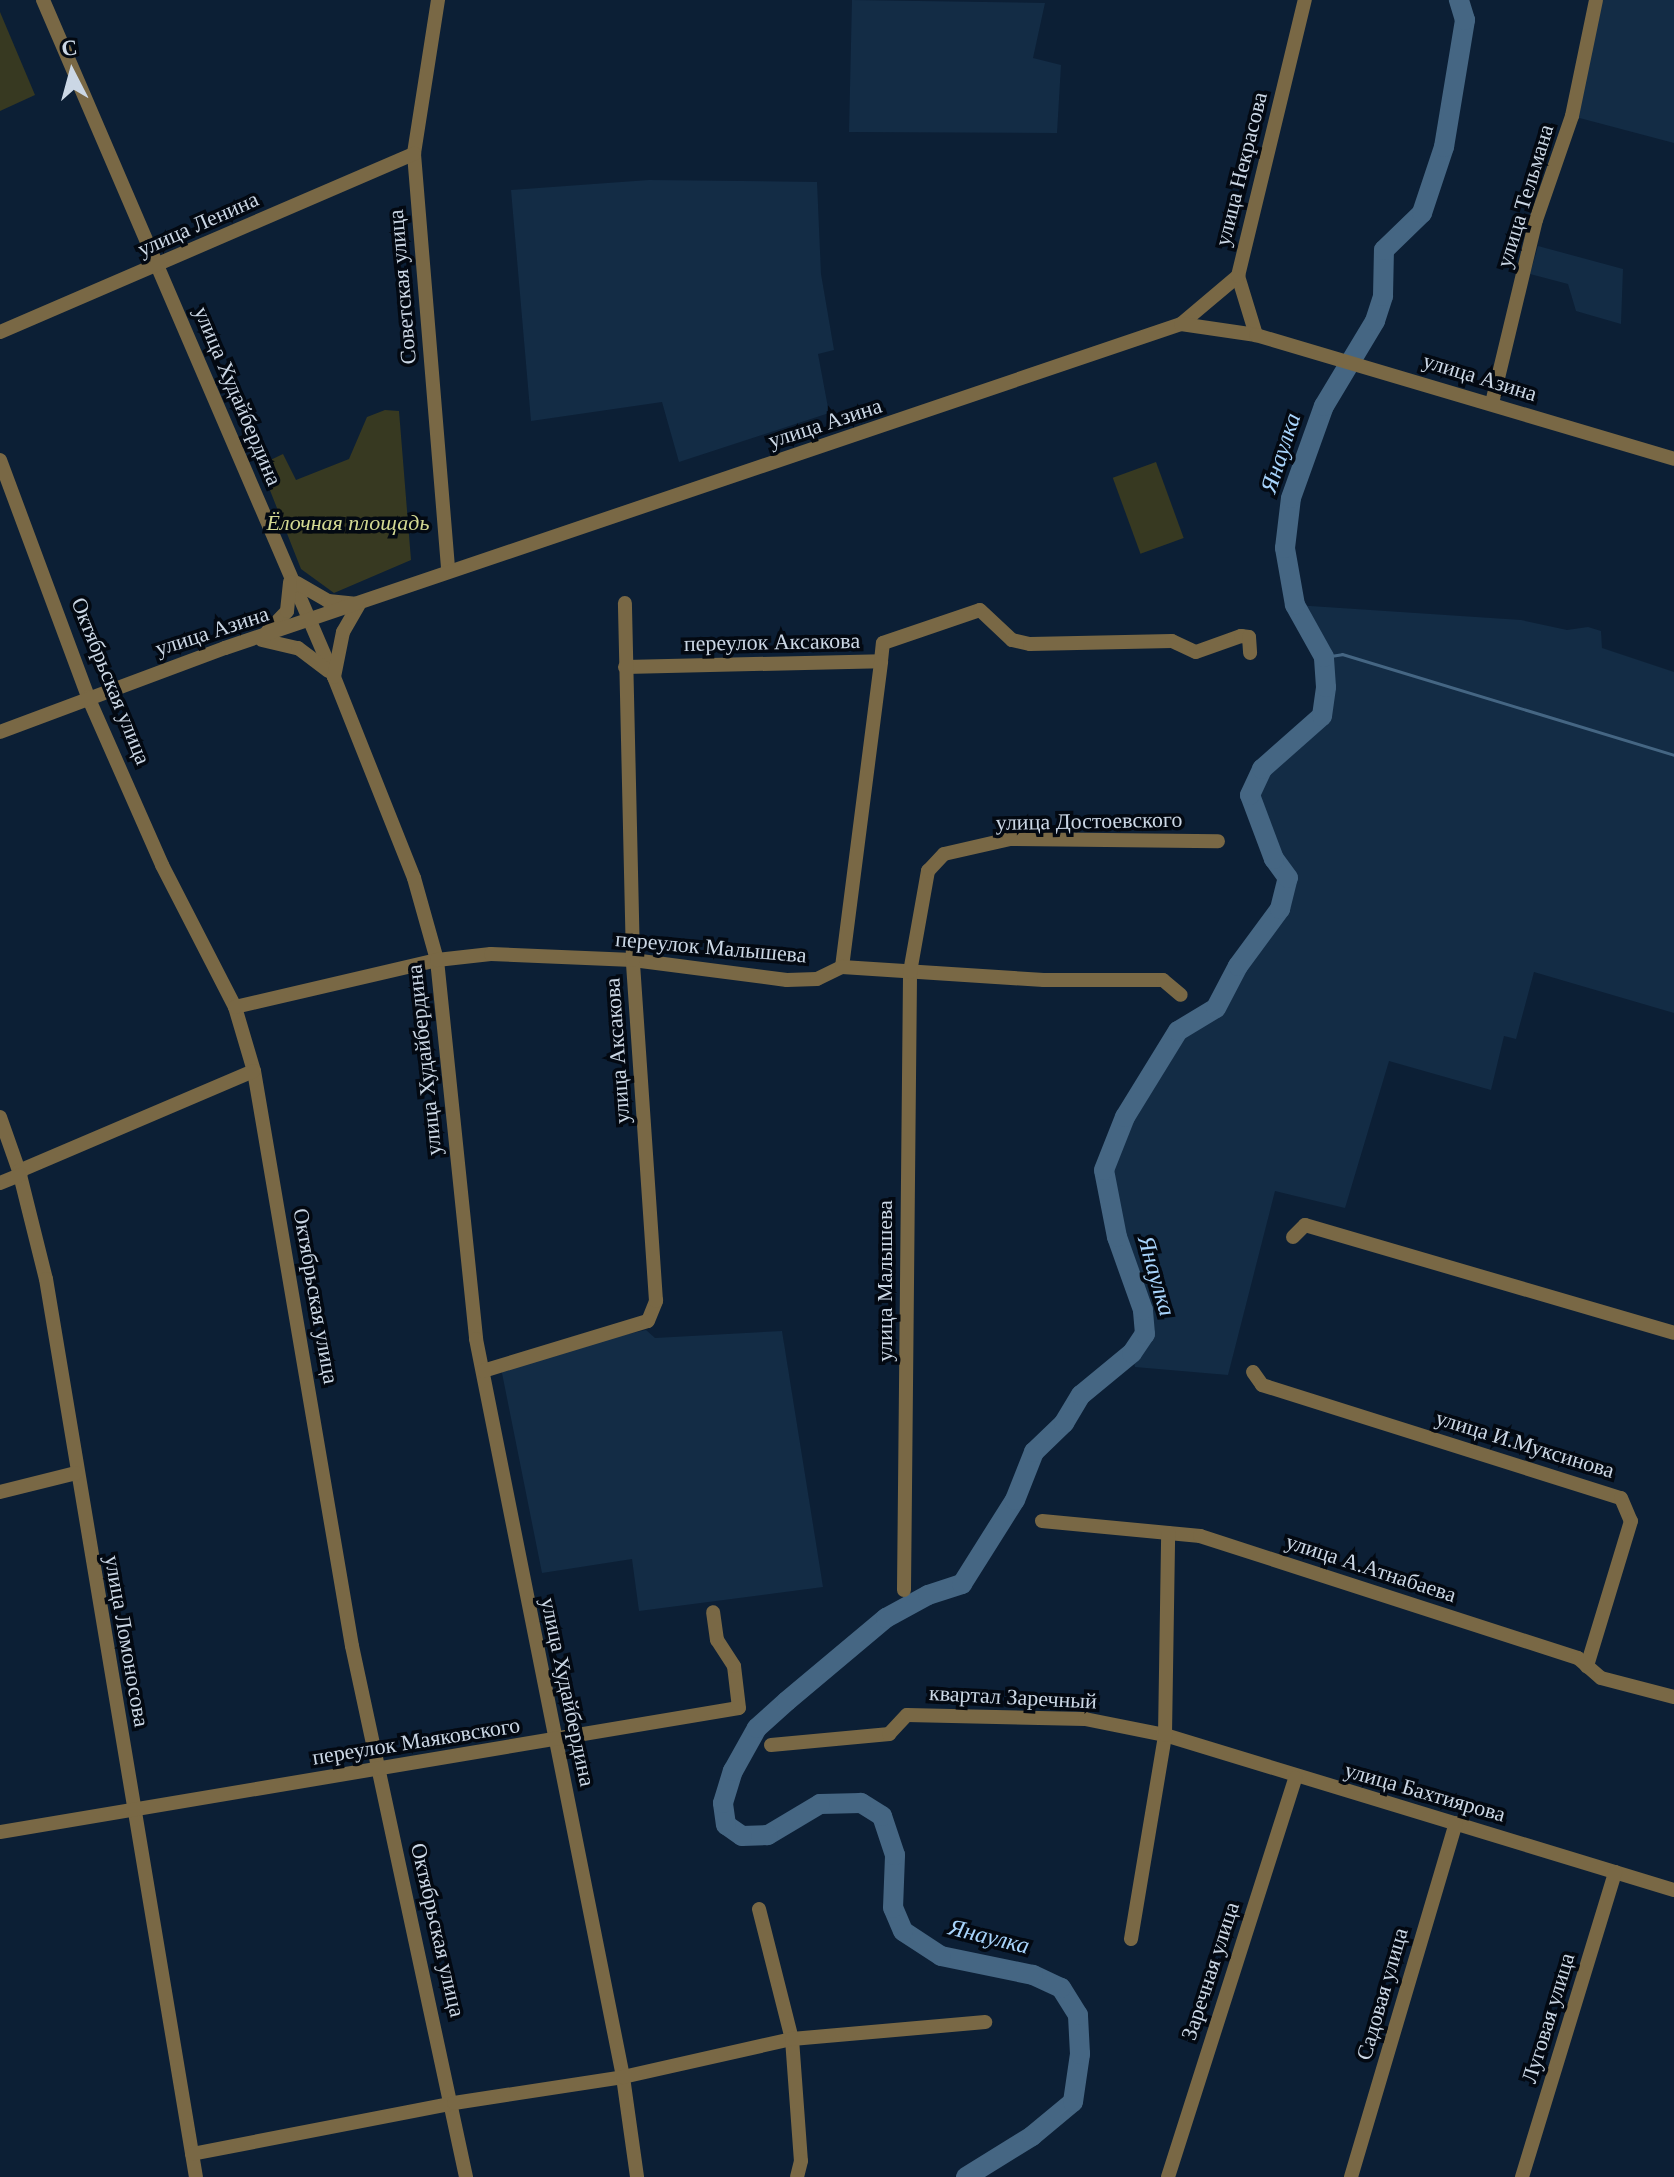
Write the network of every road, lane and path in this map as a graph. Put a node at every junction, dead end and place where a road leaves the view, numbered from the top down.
1 (43, 0) edge
2 (438, 0) edge
3 (1305, 0) edge
4 (1596, 0) edge
5 (414, 154) junction
6 (159, 266) junction
7 (1238, 276) junction
8 (1181, 324) junction
9 (0, 332) edge
10 (1256, 335) junction
11 (1492, 403) junction
12 (1674, 459) edge
13 (0, 460) edge
14 (448, 571) junction
15 (290, 573) junction
16 (625, 603) dead end
17 (359, 604) junction
18 (312, 623) junction
19 (256, 640) junction
20 (1250, 653) dead end
21 (881, 661) junction
22 (625, 667) junction
23 (334, 677) junction
24 (88, 697) junction
25 (0, 732) edge
26 (1218, 841) dead end
27 (437, 960) junction
28 (633, 960) junction
29 (842, 967) junction
30 (910, 972) junction
31 (1181, 995) dead end
32 (235, 1007) junction
33 (254, 1071) junction
34 (0, 1117) edge
35 (20, 1173) junction
36 (0, 1183) edge
37 (1293, 1237) dead end
38 (1674, 1333) edge
39 (483, 1371) junction
40 (1253, 1372) dead end
41 (76, 1473) junction
42 (0, 1492) edge
43 (1042, 1521) dead end
44 (1168, 1533) junction
45 (904, 1590) dead end
46 (713, 1612) dead end
47 (1587, 1666) junction
48 (1674, 1697) edge
49 (1165, 1735) junction
50 (557, 1742) junction
51 (771, 1745) dead end
52 (378, 1769) junction
53 (1295, 1778) junction
54 (135, 1809) junction
55 (1456, 1823) junction
56 (0, 1832) edge
57 (1615, 1872) junction
58 (1674, 1890) edge
59 (759, 1909) dead end
60 (1131, 1939) dead end
61 (985, 2022) dead end
62 (792, 2039) junction
63 (623, 2077) junction
64 (454, 2103) junction
65 (192, 2154) junction
66 (196, 2177) edge
67 (466, 2177) edge
68 (637, 2177) edge
69 (797, 2177) edge
70 (1168, 2177) edge
71 (1351, 2177) edge
72 (1522, 2177) edge

1 - 6 street, улица Худайбердина
2 - 5 street, Советская улица
3 - 7 street, улица Некрасова
4 - 11 street, улица Тельмана
5 - 6 street, улица Ленина
5 - 14 street, Советская улица
6 - 9 street, улица Ленина
6 - 15 street, улица Худайбердина
7 - 8 street, улица Некрасова
7 - 10 street
8 - 10 street, улица Азина
8 - 14 street, улица Азина
10 - 11 street, улица Азина
11 - 12 street, улица Азина
13 - 24 street, Октябрьская улица
14 - 17 street, улица Азина
15 - 17 street
15 - 18 street, улица Худайбердина
15 - 19 street
16 - 22 street, улица Аксакова
17 - 18 street, улица Азина
17 - 23 street
18 - 19 street, улица Азина
18 - 23 street, улица Худайбердина
19 - 23 street
19 - 24 street, улица Азина
20 - 21 street, переулок Аксакова
21 - 22 street, переулок Аксакова
21 - 29 street
22 - 28 street, улица Аксакова
23 - 27 street, улица Худайбердина
24 - 25 street, улица Азина
24 - 32 street, Октябрьская улица
26 - 30 street, улица Достоевского
27 - 28 street, переулок Малышева
27 - 32 street, переулок Малышева
27 - 39 street, улица Худайбердина
28 - 29 street, переулок Малышева
28 - 39 street, улица Аксакова
29 - 30 street, переулок Малышева
30 - 31 street, переулок Малышева
30 - 45 street, улица Малышева
32 - 33 street, Октябрьская улица
33 - 35 street
33 - 52 street, Октябрьская улица
34 - 35 street, улица Ломоносова
35 - 36 street
35 - 41 street, улица Ломоносова
37 - 38 street
39 - 50 street, улица Худайбердина
40 - 47 street, улица И.Муксинова
41 - 42 street
41 - 54 street, улица Ломоносова
43 - 44 street, улица А.Атнабаева
44 - 47 street, улица А.Атнабаева
44 - 49 street
46 - 50 street, переулок Маяковского
47 - 48 street, улица А.Атнабаева
49 - 51 street, квартал Заречный
49 - 53 street, улица Бахтиярова
49 - 60 street
50 - 52 street, переулок Маяковского
50 - 63 street, улица Худайбердина
52 - 54 street, переулок Маяковского
52 - 64 street, Октябрьская улица
53 - 55 street, улица Бахтиярова
53 - 70 street, Заречная улица
54 - 56 street, переулок Маяковского
54 - 65 street, улица Ломоносова
55 - 57 street, улица Бахтиярова
55 - 71 street, Садовая улица
57 - 58 street, улица Бахтиярова
57 - 72 street, Луговая улица
59 - 62 street
61 - 62 street
62 - 63 street
62 - 69 street
63 - 64 street
63 - 68 street, улица Худайбердина
64 - 65 street
64 - 67 street, Октябрьская улица
65 - 66 street, улица Ломоносова

